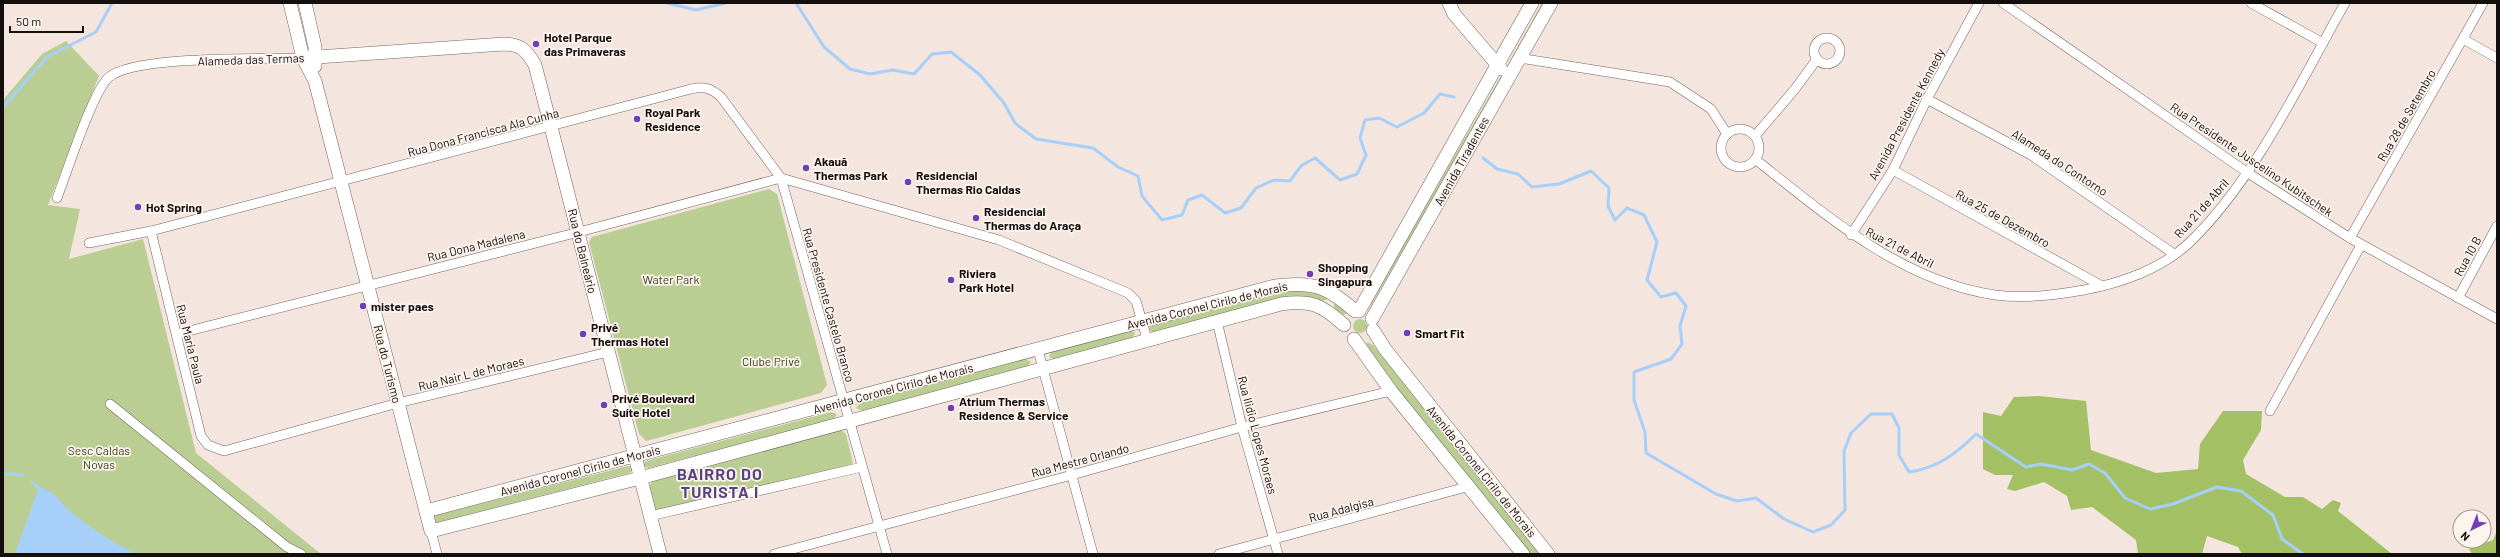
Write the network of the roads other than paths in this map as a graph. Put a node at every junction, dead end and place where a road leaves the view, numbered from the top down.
1 (290, 3) edge
2 (305, 3) edge
3 (311, 3) edge
4 (1449, 3) edge
5 (1532, 3) edge
6 (1551, 3) edge
7 (1979, 3) edge
8 (2003, 3) edge
9 (2251, 3) edge
10 (2345, 3) edge
11 (2483, 3) edge
12 (310, 23) junction
13 (2463, 39) junction
14 (2323, 43) junction
15 (525, 50) joint
16 (309, 57) junction
17 (1520, 58) junction
18 (2497, 58) edge
19 (1817, 59) dead end
20 (1496, 64) junction
21 (1510, 74) junction
22 (1927, 99) junction
23 (551, 127) junction
24 (1727, 134) junction
25 (1755, 136) junction
26 (1755, 159) junction
27 (1893, 170) junction
28 (2248, 173) junction
29 (781, 178) junction
30 (340, 182) junction
31 (57, 198) dead end
32 (2497, 226) edge
33 (151, 231) junction
34 (579, 232) junction
35 (1851, 235) junction
36 (2350, 238) junction
37 (89, 243) dead end
38 (2361, 245) junction
39 (2174, 254) junction
40 (368, 284) junction
41 (2102, 286) junction
42 (1336, 294) junction
43 (2458, 298) junction
44 (1327, 310) junction
45 (1357, 311) junction
46 (2497, 319) edge
47 (1142, 321) junction
48 (1217, 321) junction
49 (1344, 325) junction
50 (1373, 325) junction
51 (177, 334) junction
52 (1147, 339) junction
53 (1354, 339) junction
54 (1038, 350) junction
55 (608, 352) junction
56 (1043, 368) junction
57 (1391, 390) junction
58 (844, 400) junction
59 (398, 403) junction
60 (110, 404) dead end
61 (2270, 411) dead end
62 (849, 420) junction
63 (1242, 427) junction
64 (224, 451) joint
65 (634, 456) junction
66 (862, 467) junction
67 (1072, 475) junction
68 (640, 478) junction
69 (1470, 486) junction
70 (426, 510) junction
71 (650, 516) junction
72 (880, 525) junction
73 (431, 531) junction
74 (1274, 539) junction
75 (301, 554) edge
76 (437, 554) edge
77 (660, 554) edge
78 (774, 554) edge
79 (887, 554) edge
80 (1093, 554) edge
81 (1218, 554) edge
82 (1278, 554) edge
83 (1523, 554) edge
84 (1548, 554) edge

1 - 16 main road, Rua do Turismo
2 - 12 main road, Rua do Turismo
3 - 12 street
4 - 20 main road
5 - 20 main road, Avenida Tiradentes
6 - 17 main road, Avenida Tiradentes
7 - 22 street, Avenida Presidente Kennedy
8 - 28 street, Rua Presidente Juscelino Kubitschek
9 - 14 street
10 - 14 street, Rua 21 de Abril
11 - 13 street, Rua 28 de Setembro
12 - 16 main road, Rua do Turismo
13 - 18 street
13 - 36 street, Rua 28 de Setembro
14 - 28 street, Rua 21 de Abril
15 - 16 main road, Alameda das Termas
15 - 23 main road, Rua do Balneário
16 - 30 main road, Rua do Turismo
16 - 31 street, Alameda das Termas
17 - 21 main road, Avenida Tiradentes
17 - 24 street
19 - 25 street
20 - 21 main road
20 - 45 main road, Avenida Tiradentes
21 - 50 main road, Avenida Tiradentes
22 - 27 street, Avenida Presidente Kennedy
22 - 39 street, Alameda do Contorno
23 - 29 street, Rua Dona Francisca Ala Cunha
23 - 30 street, Rua Dona Francisca Ala Cunha
23 - 34 main road, Rua do Balneário
24 - 25 street
24 - 26 street
25 - 26 street
26 - 35 street, Rua 21 de Abril
27 - 35 street, Avenida Presidente Kennedy
27 - 41 street, Rua 25 de Dezembro
28 - 36 street, Rua Presidente Juscelino Kubitschek
28 - 39 street, Rua 21 de Abril
29 - 34 street, Rua Dona Madalena
29 - 47 street
29 - 58 street, Rua Presidente Castelo Branco
30 - 33 street, Rua Dona Francisca Ala Cunha
30 - 40 main road, Rua do Turismo
32 - 43 street, Rua 10 B
33 - 37 street, Rua Dona Francisca Ala Cunha
33 - 51 street, Rua Maria Paula
34 - 40 street, Rua Dona Madalena
34 - 55 main road, Rua do Balneário
35 - 41 street, Rua 21 de Abril
36 - 38 street, Rua Presidente Juscelino Kubitschek
38 - 43 street, Rua Presidente Juscelino Kubitschek
38 - 61 street
39 - 41 street, Rua 21 de Abril
40 - 51 street, Rua Dona Madalena
40 - 59 main road, Rua do Turismo
42 - 44 main road
42 - 45 main road, Avenida Coronel Cirilo de Morais
42 - 47 main road, Avenida Coronel Cirilo de Morais
43 - 46 street, Rua Presidente Juscelino Kubitschek
44 - 48 main road, Avenida Coronel Cirilo de Morais
44 - 49 main road, Avenida Coronel Cirilo de Morais
45 - 49 main road
45 - 50 main road
47 - 52 street
47 - 54 main road, Avenida Coronel Cirilo de Morais
48 - 52 main road, Avenida Coronel Cirilo de Morais
48 - 63 street, Rua Ilidio Lopes Moraes
49 - 53 main road
50 - 53 main road
50 - 84 main road, Avenida Coronel Cirilo de Morais
51 - 64 street, Rua Maria Paula
52 - 56 main road, Avenida Coronel Cirilo de Morais
53 - 57 main road, Avenida Coronel Cirilo de Morais
54 - 56 street
54 - 58 main road, Avenida Coronel Cirilo de Morais
55 - 59 street, Rua Nair L de Moraes
55 - 65 main road, Rua do Balneário
56 - 62 main road, Avenida Coronel Cirilo de Morais
56 - 67 street
57 - 63 street, Rua Mestre Orlando
57 - 69 main road, Avenida Coronel Cirilo de Morais
58 - 62 street, Rua Presidente Castelo Branco
58 - 65 main road, Avenida Coronel Cirilo de Morais
59 - 64 street, Rua Nair L de Moraes
59 - 70 main road, Rua do Turismo
60 - 75 street
62 - 66 street, Rua Presidente Castelo Branco
62 - 68 main road, Avenida Coronel Cirilo de Morais
63 - 67 street, Rua Mestre Orlando
63 - 74 street, Rua Ilidio Lopes Moraes
65 - 68 main road, Rua do Balneário
65 - 70 main road, Avenida Coronel Cirilo de Morais
66 - 71 street
66 - 72 street, Rua Presidente Castelo Branco
67 - 72 street, Rua Mestre Orlando
67 - 80 street
68 - 71 main road, Rua do Balneário
68 - 73 main road, Avenida Coronel Cirilo de Morais
69 - 74 street, Rua Adalgisa
69 - 83 main road, Avenida Coronel Cirilo de Morais
70 - 73 main road, Rua do Turismo
71 - 77 main road, Rua do Balneário
72 - 78 street, Rua Mestre Orlando
72 - 79 street, Rua Presidente Castelo Branco
73 - 76 street, Rua do Turismo
74 - 81 street, Rua Adalgisa
74 - 82 street, Rua Ilidio Lopes Moraes

